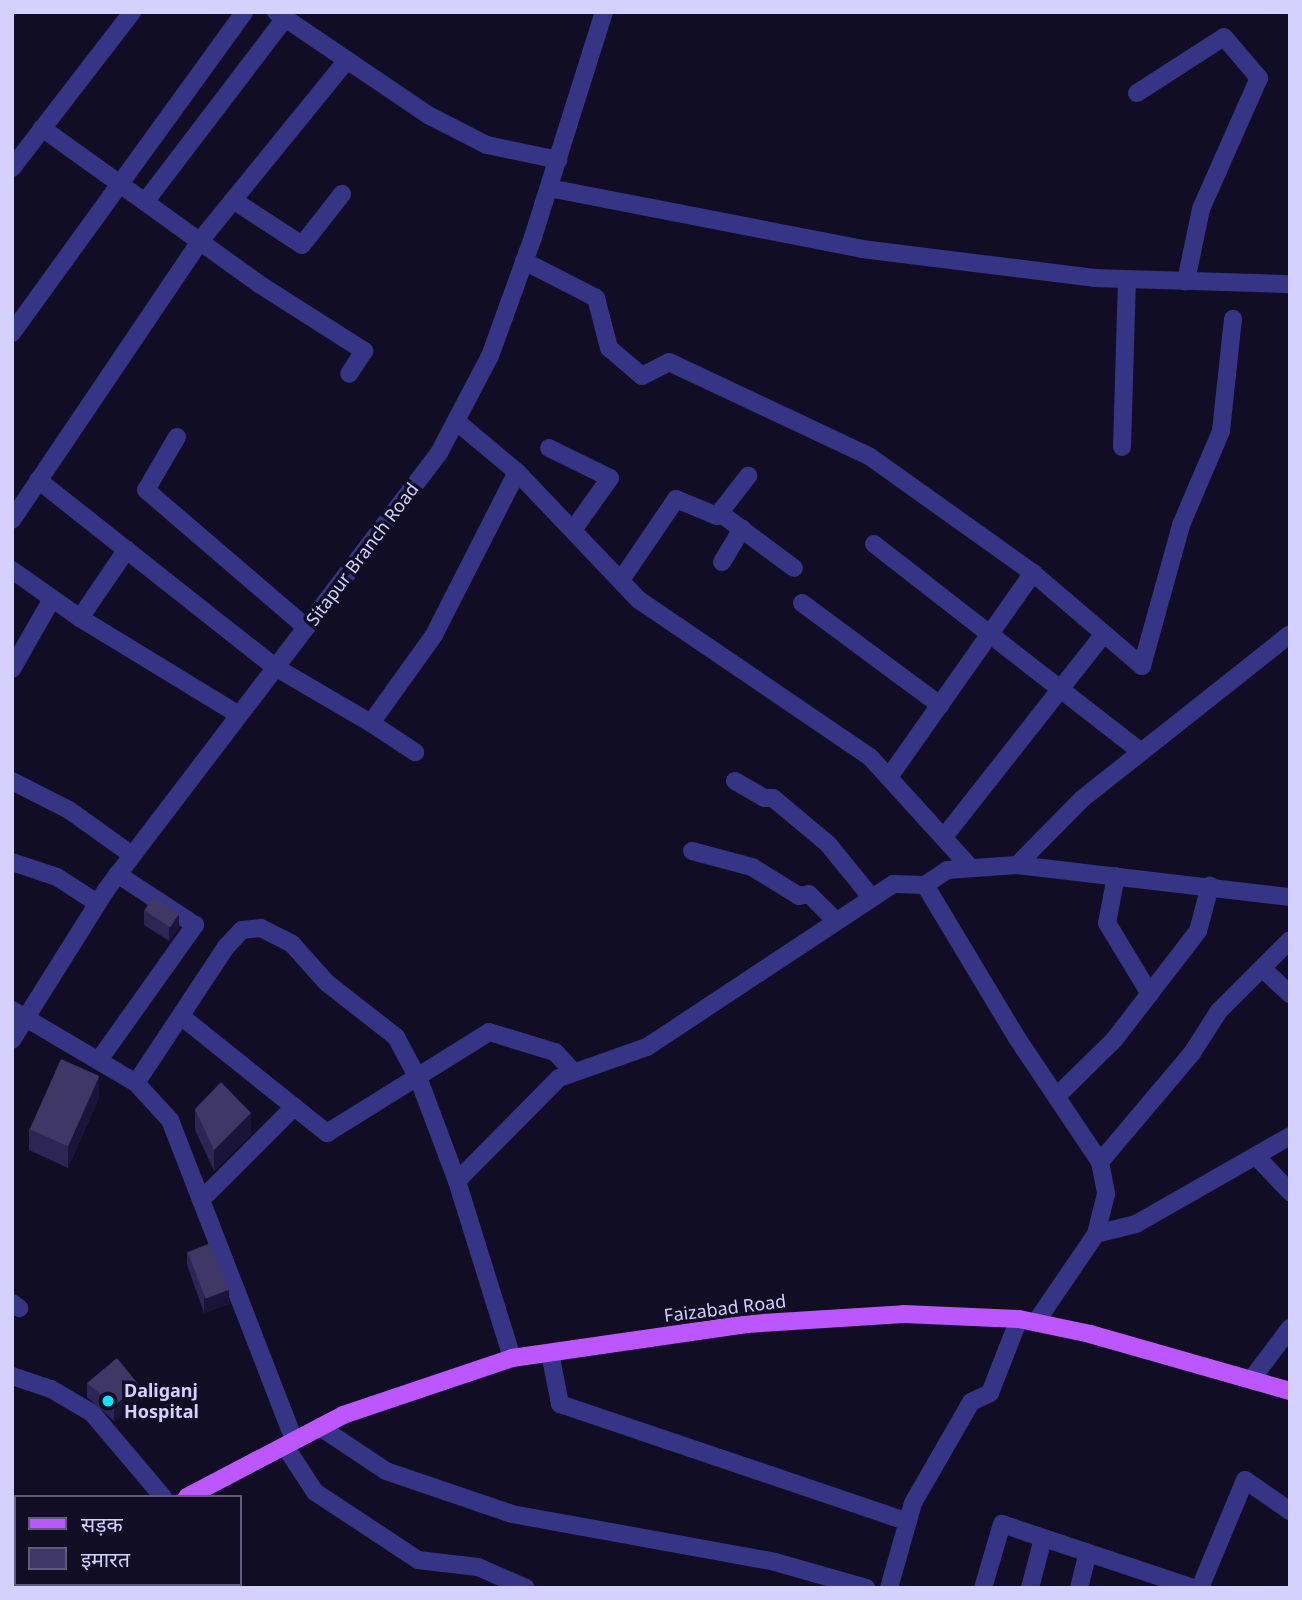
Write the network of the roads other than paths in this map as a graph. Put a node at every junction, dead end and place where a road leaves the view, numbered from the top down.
1 (132, 12) edge
2 (244, 12) edge
3 (604, 12) edge
4 (280, 15) edge
5 (347, 60) junction
6 (1137, 93) dead end
7 (42, 128) junction
8 (558, 160) junction
9 (12, 168) edge
10 (118, 183) junction
11 (549, 188) junction
12 (342, 194) dead end
13 (233, 200) junction
14 (145, 202) junction
15 (200, 240) junction
16 (524, 261) junction
17 (1128, 280) junction
18 (1186, 281) junction
19 (1290, 284) edge
20 (1233, 319) dead end
21 (12, 332) edge
22 (349, 373) dead end
23 (456, 421) junction
24 (177, 437) dead end
25 (1122, 447) dead end
26 (550, 448) dead end
27 (517, 472) junction
28 (748, 476) dead end
29 (38, 480) junction
30 (720, 513) junction
31 (12, 520) edge
32 (742, 529) junction
33 (573, 530) junction
34 (874, 544) dead end
35 (127, 549) junction
36 (722, 562) dead end
37 (794, 568) dead end
38 (12, 570) edge
39 (1033, 573) junction
40 (621, 580) junction
41 (52, 599) junction
42 (802, 603) dead end
43 (80, 618) junction
44 (306, 627) junction
45 (991, 632) junction
46 (1104, 634) junction
47 (1290, 634) edge
48 (275, 667) junction
49 (12, 669) edge
50 (1062, 686) junction
51 (940, 705) junction
52 (239, 715) junction
53 (371, 723) junction
54 (415, 752) dead end
55 (1141, 752) junction
56 (889, 777) junction
57 (12, 781) edge
58 (734, 781) dead end
59 (944, 837) junction
60 (692, 851) dead end
61 (132, 855) junction
62 (12, 862) edge
63 (1017, 864) junction
64 (971, 868) junction
65 (117, 874) junction
66 (1116, 876) junction
67 (925, 885) junction
68 (1210, 886) junction
69 (871, 897) junction
70 (1290, 897) edge
71 (97, 903) junction
72 (835, 920) junction
73 (1290, 940) edge
74 (1263, 969) junction
75 (1150, 994) junction
76 (1290, 994) edge
77 (19, 1013) edge
78 (181, 1017) junction
79 (12, 1040) edge
80 (99, 1060) junction
81 (573, 1071) junction
82 (418, 1080) junction
83 (136, 1083) junction
84 (1057, 1096) junction
85 (293, 1107) junction
86 (1290, 1136) edge
87 (1256, 1156) junction
88 (1100, 1162) junction
89 (457, 1181) junction
90 (1290, 1192) edge
91 (201, 1200) junction
92 (1096, 1234) junction
93 (1027, 1321) junction
94 (1290, 1328) edge
95 (550, 1353) junction
96 (512, 1358) junction
97 (12, 1376) edge
98 (1251, 1380) junction
99 (1290, 1391) edge
100 (320, 1427) junction
101 (289, 1443) junction
102 (161, 1495) edge
103 (191, 1495) edge
104 (1290, 1511) edge
105 (908, 1522) junction
106 (1043, 1538) junction
107 (1088, 1553) junction
108 (526, 1588) edge
109 (866, 1588) edge
110 (889, 1588) edge
111 (983, 1588) edge
112 (1030, 1588) edge
113 (1079, 1588) edge
114 (1193, 1588) edge
115 (1200, 1588) edge

1 - 7 street
2 - 10 street
3 - 8 street, Sitapur Branch Road
4 - 5 street
4 - 14 street
5 - 8 street
5 - 13 street
6 - 18 street
7 - 9 street
7 - 10 street
8 - 11 street, Sitapur Branch Road
10 - 14 street
10 - 21 street
11 - 16 street, Sitapur Branch Road
11 - 17 street
12 - 13 street
13 - 15 street
14 - 15 street
15 - 22 street
15 - 29 street
16 - 23 street, Sitapur Branch Road
16 - 39 street
17 - 18 street
17 - 25 street
18 - 19 street
20 - 46 street
23 - 27 street
23 - 44 street, Sitapur Branch Road
24 - 44 street
26 - 33 street
27 - 33 street
27 - 53 street
28 - 30 street
29 - 31 street
29 - 35 street
30 - 32 street
30 - 40 street
32 - 36 street
32 - 37 street
33 - 40 street
34 - 45 street
35 - 43 street
35 - 48 street
38 - 41 street
39 - 45 street
39 - 46 street
40 - 56 street
41 - 43 street
41 - 49 street
42 - 51 street
43 - 52 street
44 - 48 street, Sitapur Branch Road
45 - 50 street
45 - 51 street
46 - 50 street
47 - 55 street
48 - 52 street, Sitapur Branch Road
48 - 53 street
50 - 55 street
50 - 59 street
51 - 56 street
52 - 61 street, Sitapur Branch Road
53 - 54 street
55 - 63 street
56 - 59 street
57 - 61 street
58 - 69 street
59 - 64 street
60 - 72 street
61 - 65 street, Sitapur Branch Road
62 - 71 street
63 - 64 street
63 - 66 street
64 - 67 street
65 - 71 street, Sitapur Branch Road
65 - 80 street
66 - 68 street
66 - 75 street
67 - 69 street
67 - 84 street
68 - 70 street
68 - 75 street
69 - 72 street
71 - 77 street, Sitapur Branch Road
72 - 81 street
73 - 74 street
74 - 76 street
74 - 88 street
75 - 84 street
77 - 79 street, Sitapur Branch Road
77 - 80 street
78 - 82 street
78 - 83 street
78 - 85 street
80 - 83 street
81 - 82 street
81 - 89 street
82 - 85 street
82 - 89 street
83 - 91 street
84 - 88 street
85 - 91 street
86 - 87 street
87 - 90 street
87 - 92 street
88 - 92 street
89 - 96 street
91 - 101 street
92 - 93 street
93 - 95 main road, Faizabad Road
93 - 98 main road, Faizabad Road
93 - 105 street
94 - 98 street
95 - 96 main road, Faizabad Road
95 - 105 street
96 - 100 main road, Faizabad Road
97 - 102 street
98 - 99 main road, Faizabad Road
100 - 101 main road, Faizabad Road
100 - 109 street
101 - 103 main road, Faizabad Road
101 - 108 street
104 - 115 street
105 - 110 street
106 - 107 street
106 - 111 street
106 - 112 street
107 - 113 street
107 - 114 street

